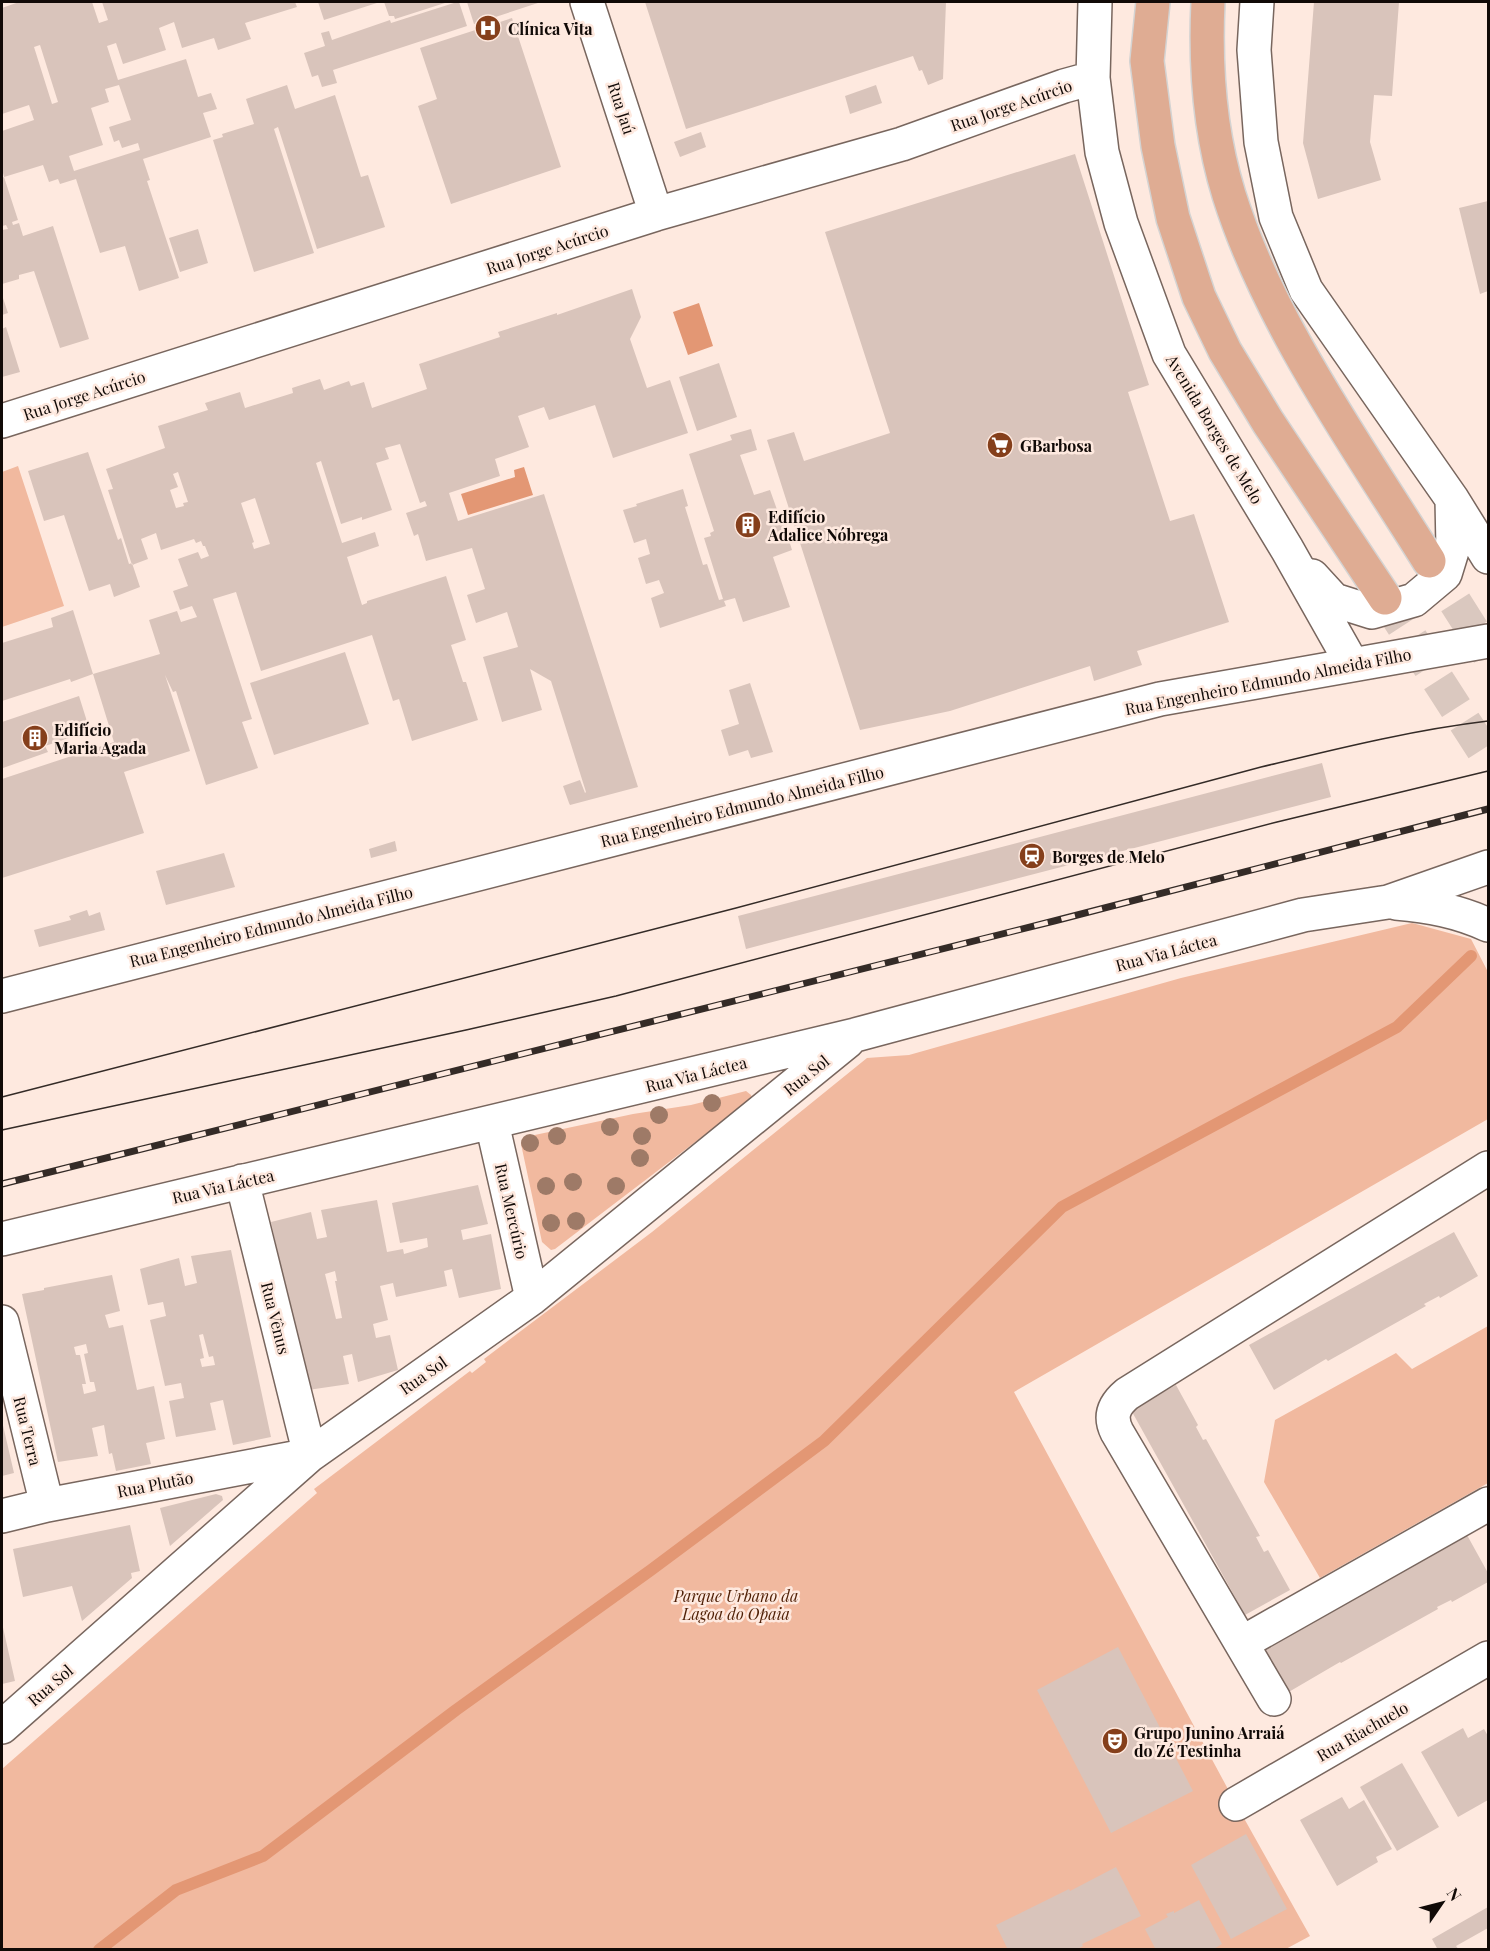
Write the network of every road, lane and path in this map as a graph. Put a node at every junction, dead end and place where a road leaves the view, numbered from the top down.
1 (587, 2) edge
2 (1095, 2) edge
3 (1153, 2) edge
4 (1208, 2) edge
5 (1257, 2) edge
6 (1093, 78) junction
7 (656, 214) junction
8 (2, 421) edge
9 (1452, 499) junction
10 (1287, 549) junction
11 (1488, 557) edge
12 (1429, 561) tunnel mouth
13 (1385, 598) tunnel mouth
14 (1488, 640) edge
15 (1352, 664) junction
16 (1488, 867) edge
17 (1388, 902) junction
18 (1488, 925) edge
19 (2, 996) edge
20 (855, 1035) junction
21 (492, 1123) junction
22 (1487, 1174) edge
23 (242, 1181) junction
24 (2, 1239) edge
25 (532, 1298) junction
26 (2, 1322) edge
27 (310, 1455) junction
28 (1488, 1504) edge
29 (47, 1505) junction
30 (2, 1516) edge
31 (1242, 1643) junction
32 (1488, 1658) edge
33 (1274, 1699) dead end
34 (2, 1727) edge
35 (1236, 1804) dead end

1 - 7 street, Rua Jaú
2 - 6 street, Avenida Borges de Melo
3 - 13 main road
4 - 12 main road
5 - 9 street
6 - 7 street, Rua Jorge Acúrcio
6 - 10 street, Avenida Borges de Melo
7 - 8 street, Rua Jorge Acúrcio
9 - 10 street
9 - 11 street
10 - 15 street, Avenida Borges de Melo
14 - 15 street, Rua Engenheiro Edmundo Almeida Filho
15 - 19 street, Rua Engenheiro Edmundo Almeida Filho
16 - 17 street, Rua Via Láctea
17 - 18 street, Rua Via Láctea
17 - 20 street, Rua Via Láctea
20 - 21 street, Rua Via Láctea
20 - 25 street, Rua Sol
21 - 23 street, Rua Via Láctea
21 - 25 street, Rua Mercúrio
22 - 31 street
23 - 24 street, Rua Via Láctea
23 - 27 street, Rua Vênus
25 - 27 street, Rua Sol
26 - 29 street, Rua Terra
27 - 29 street, Rua Plutão
27 - 34 street, Rua Sol
28 - 31 street
29 - 30 street, Rua Plutão
31 - 33 street
32 - 35 street, Rua Riachuelo

